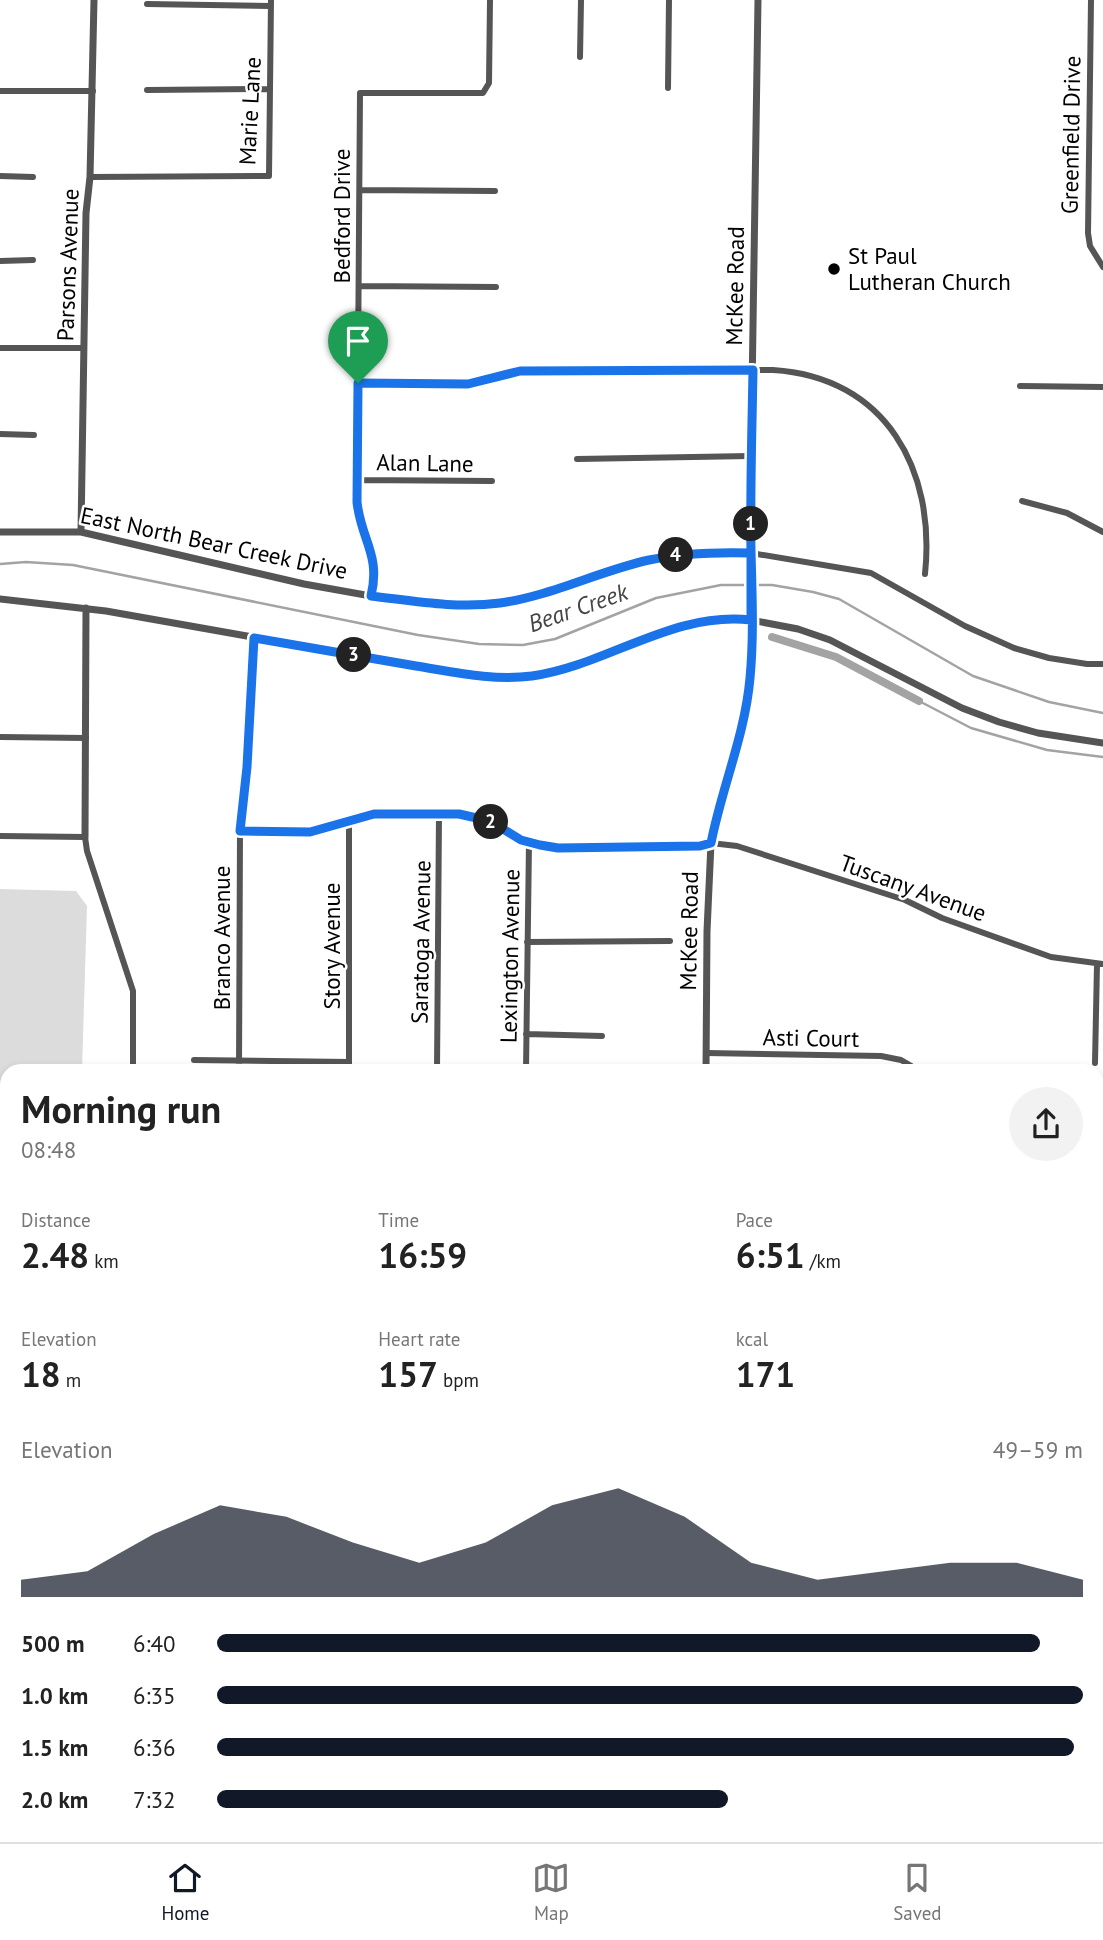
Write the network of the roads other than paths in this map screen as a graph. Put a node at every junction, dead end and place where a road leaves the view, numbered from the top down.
1 (94, 0) edge
2 (489, 0) edge
3 (580, 0) edge
4 (669, 0) edge
5 (758, 0) edge
6 (1091, 0) edge
7 (271, 3) edge
8 (147, 4) dead end
9 (580, 57) dead end
10 (668, 88) dead end
11 (270, 89) junction
12 (147, 90) dead end
13 (0, 91) edge
14 (93, 91) junction
15 (0, 176) edge
16 (33, 177) dead end
17 (90, 177) junction
18 (360, 190) junction
19 (495, 191) dead end
20 (33, 260) dead end
21 (0, 261) edge
22 (1103, 267) edge
23 (359, 286) junction
24 (496, 287) dead end
25 (0, 348) edge
26 (83, 348) junction
27 (753, 370) junction
28 (358, 383) junction
29 (1020, 386) dead end
30 (1103, 387) edge
31 (0, 434) edge
32 (34, 435) dead end
33 (751, 456) junction
34 (577, 459) dead end
35 (357, 480) junction
36 (492, 481) dead end
37 (1022, 501) dead end
38 (0, 532) edge
39 (81, 532) junction
40 (1103, 532) edge
41 (751, 553) junction
42 (925, 574) dead end
43 (371, 596) junction
44 (0, 599) edge
45 (86, 608) junction
46 (751, 620) junction
47 (254, 638) junction
48 (1103, 664) edge
49 (0, 737) edge
50 (86, 738) junction
51 (1103, 743) edge
52 (439, 814) junction
53 (349, 821) junction
54 (240, 831) junction
55 (0, 836) edge
56 (85, 837) junction
57 (529, 842) junction
58 (711, 843) junction
59 (670, 941) dead end
60 (527, 942) junction
61 (1100, 964) edge
62 (526, 1034) junction
63 (602, 1036) dead end
64 (706, 1053) junction
65 (194, 1060) dead end
66 (239, 1060) junction
67 (349, 1062) joint
68 (1095, 1063) dead end
69 (133, 1064) edge
70 (239, 1064) edge
71 (437, 1064) edge
72 (526, 1064) edge
73 (706, 1064) edge
74 (908, 1064) edge

1 - 14 street, Parsons Avenue
2 - 18 street, Bedford Drive
3 - 9 street
4 - 10 street
5 - 27 street, McKee Road
6 - 22 street, Greenfield Drive
7 - 8 street
7 - 11 street, Marie Lane
11 - 12 street
11 - 17 street, Marie Lane
13 - 14 street
14 - 17 street, Parsons Avenue
15 - 16 street
17 - 26 street, Parsons Avenue
18 - 19 street
18 - 23 street, Bedford Drive
20 - 21 street
23 - 24 street
23 - 28 street, Bedford Drive
25 - 26 street
26 - 39 street, Parsons Avenue
27 - 28 street
27 - 33 street, McKee Road
27 - 42 street
28 - 35 street, Bedford Drive
29 - 30 street
31 - 32 street
33 - 34 street
33 - 41 street, McKee Road
35 - 36 street, Alan Lane
35 - 43 street, Bedford Drive
37 - 40 street
38 - 39 street, East North Bear Creek Drive
39 - 43 street, East North Bear Creek Drive
41 - 43 street, East North Bear Creek Drive
41 - 46 street, McKee Road
41 - 48 street, East North Bear Creek Drive
44 - 45 street
45 - 47 street
45 - 50 street
46 - 47 street
46 - 51 street
46 - 58 street, McKee Road
47 - 54 street, Branco Avenue
49 - 50 street
50 - 56 street
52 - 53 street, Tuscany Avenue
52 - 57 street, Tuscany Avenue
52 - 71 street, Saratoga Avenue
53 - 54 street, Tuscany Avenue
53 - 67 street, Story Avenue
54 - 66 street, Branco Avenue
55 - 56 street
56 - 69 street
57 - 58 street, Tuscany Avenue
57 - 60 street, Lexington Avenue
58 - 61 street, Tuscany Avenue
58 - 64 street, McKee Road
59 - 60 street
60 - 62 street, Lexington Avenue
61 - 68 street
62 - 63 street
62 - 72 street, Lexington Avenue
64 - 73 street, McKee Road
64 - 74 street, Asti Court
65 - 66 street
66 - 67 street
66 - 70 street, Branco Avenue

